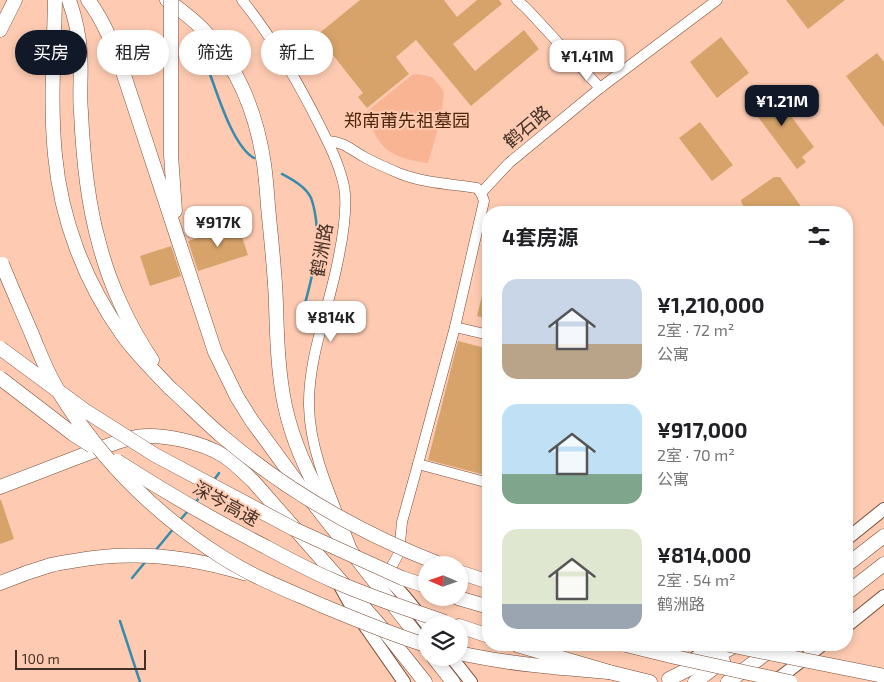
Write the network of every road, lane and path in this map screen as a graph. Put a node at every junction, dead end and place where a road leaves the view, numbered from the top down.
1 (15, 0) edge
2 (55, 0) edge
3 (69, 0) edge
4 (88, 0) edge
5 (167, 0) edge
6 (171, 0) edge
7 (242, 0) edge
8 (517, 0) edge
9 (717, 0) edge
10 (0, 30) edge
11 (600, 88) junction
12 (328, 142) junction
13 (481, 192) junction
14 (483, 206) edge
15 (482, 209) edge
16 (179, 241) junction
17 (0, 259) edge
18 (454, 327) junction
19 (482, 333) edge
20 (0, 348) edge
21 (0, 378) edge
22 (170, 388) junction
23 (418, 464) junction
24 (482, 481) edge
25 (0, 488) edge
26 (884, 509) edge
27 (853, 534) edge
28 (884, 536) edge
29 (354, 552) junction
30 (419, 556) edge
31 (853, 560) edge
32 (884, 564) edge
33 (332, 573) junction
34 (468, 575) edge
35 (257, 577) junction
36 (386, 577) junction
37 (482, 580) edge
38 (0, 582) edge
39 (418, 583) edge
40 (853, 588) edge
41 (884, 596) edge
42 (468, 601) edge
43 (482, 605) edge
44 (420, 616) edge
45 (427, 616) edge
46 (853, 621) edge
47 (468, 629) edge
48 (482, 634) edge
49 (418, 636) edge
50 (418, 643) edge
51 (538, 651) edge
52 (651, 651) edge
53 (704, 651) edge
54 (725, 651) edge
55 (735, 651) edge
56 (759, 651) edge
57 (769, 651) edge
58 (814, 651) edge
59 (468, 655) edge
60 (440, 666) edge
61 (458, 666) edge
62 (609, 672) junction
63 (884, 676) edge
64 (667, 680) edge
65 (404, 682) edge
66 (425, 682) edge
67 (453, 682) edge
68 (471, 682) edge
69 (650, 682) edge
70 (695, 682) edge
71 (728, 682) edge
72 (774, 682) edge
73 (790, 682) edge

1 - 10 highway
2 - 22 highway
3 - 22 highway
4 - 16 highway
5 - 29 highway
6 - 16 highway, bridge
7 - 12 street, 鹤洲路
8 - 11 street
9 - 11 street, 鹤石路
11 - 13 street, 鹤石路
12 - 13 street
12 - 29 street, 鹤洲路
13 - 14 street
15 - 18 street
16 - 29 highway
17 - 35 highway, bridge
18 - 19 street
18 - 23 street
20 - 39 highway, 深岑高速, bridge
21 - 45 highway, 深岑高速, bridge
22 - 30 highway, bridge
23 - 24 street
23 - 36 street
25 - 33 highway
26 - 27 main road
28 - 31 highway
29 - 36 main road
29 - 49 highway
32 - 40 highway
33 - 65 main road
33 - 66 highway
34 - 37 highway
35 - 38 highway, bridge
35 - 50 highway, bridge
36 - 44 main road
41 - 46 main road
42 - 43 highway
47 - 48 highway
51 - 62 highway
52 - 73 highway, bridge
53 - 64 main road
54 - 64 highway
55 - 70 highway
56 - 63 highway, bridge
57 - 71 highway
58 - 72 main road
59 - 62 highway
60 - 67 highway
61 - 68 main road
62 - 69 highway

